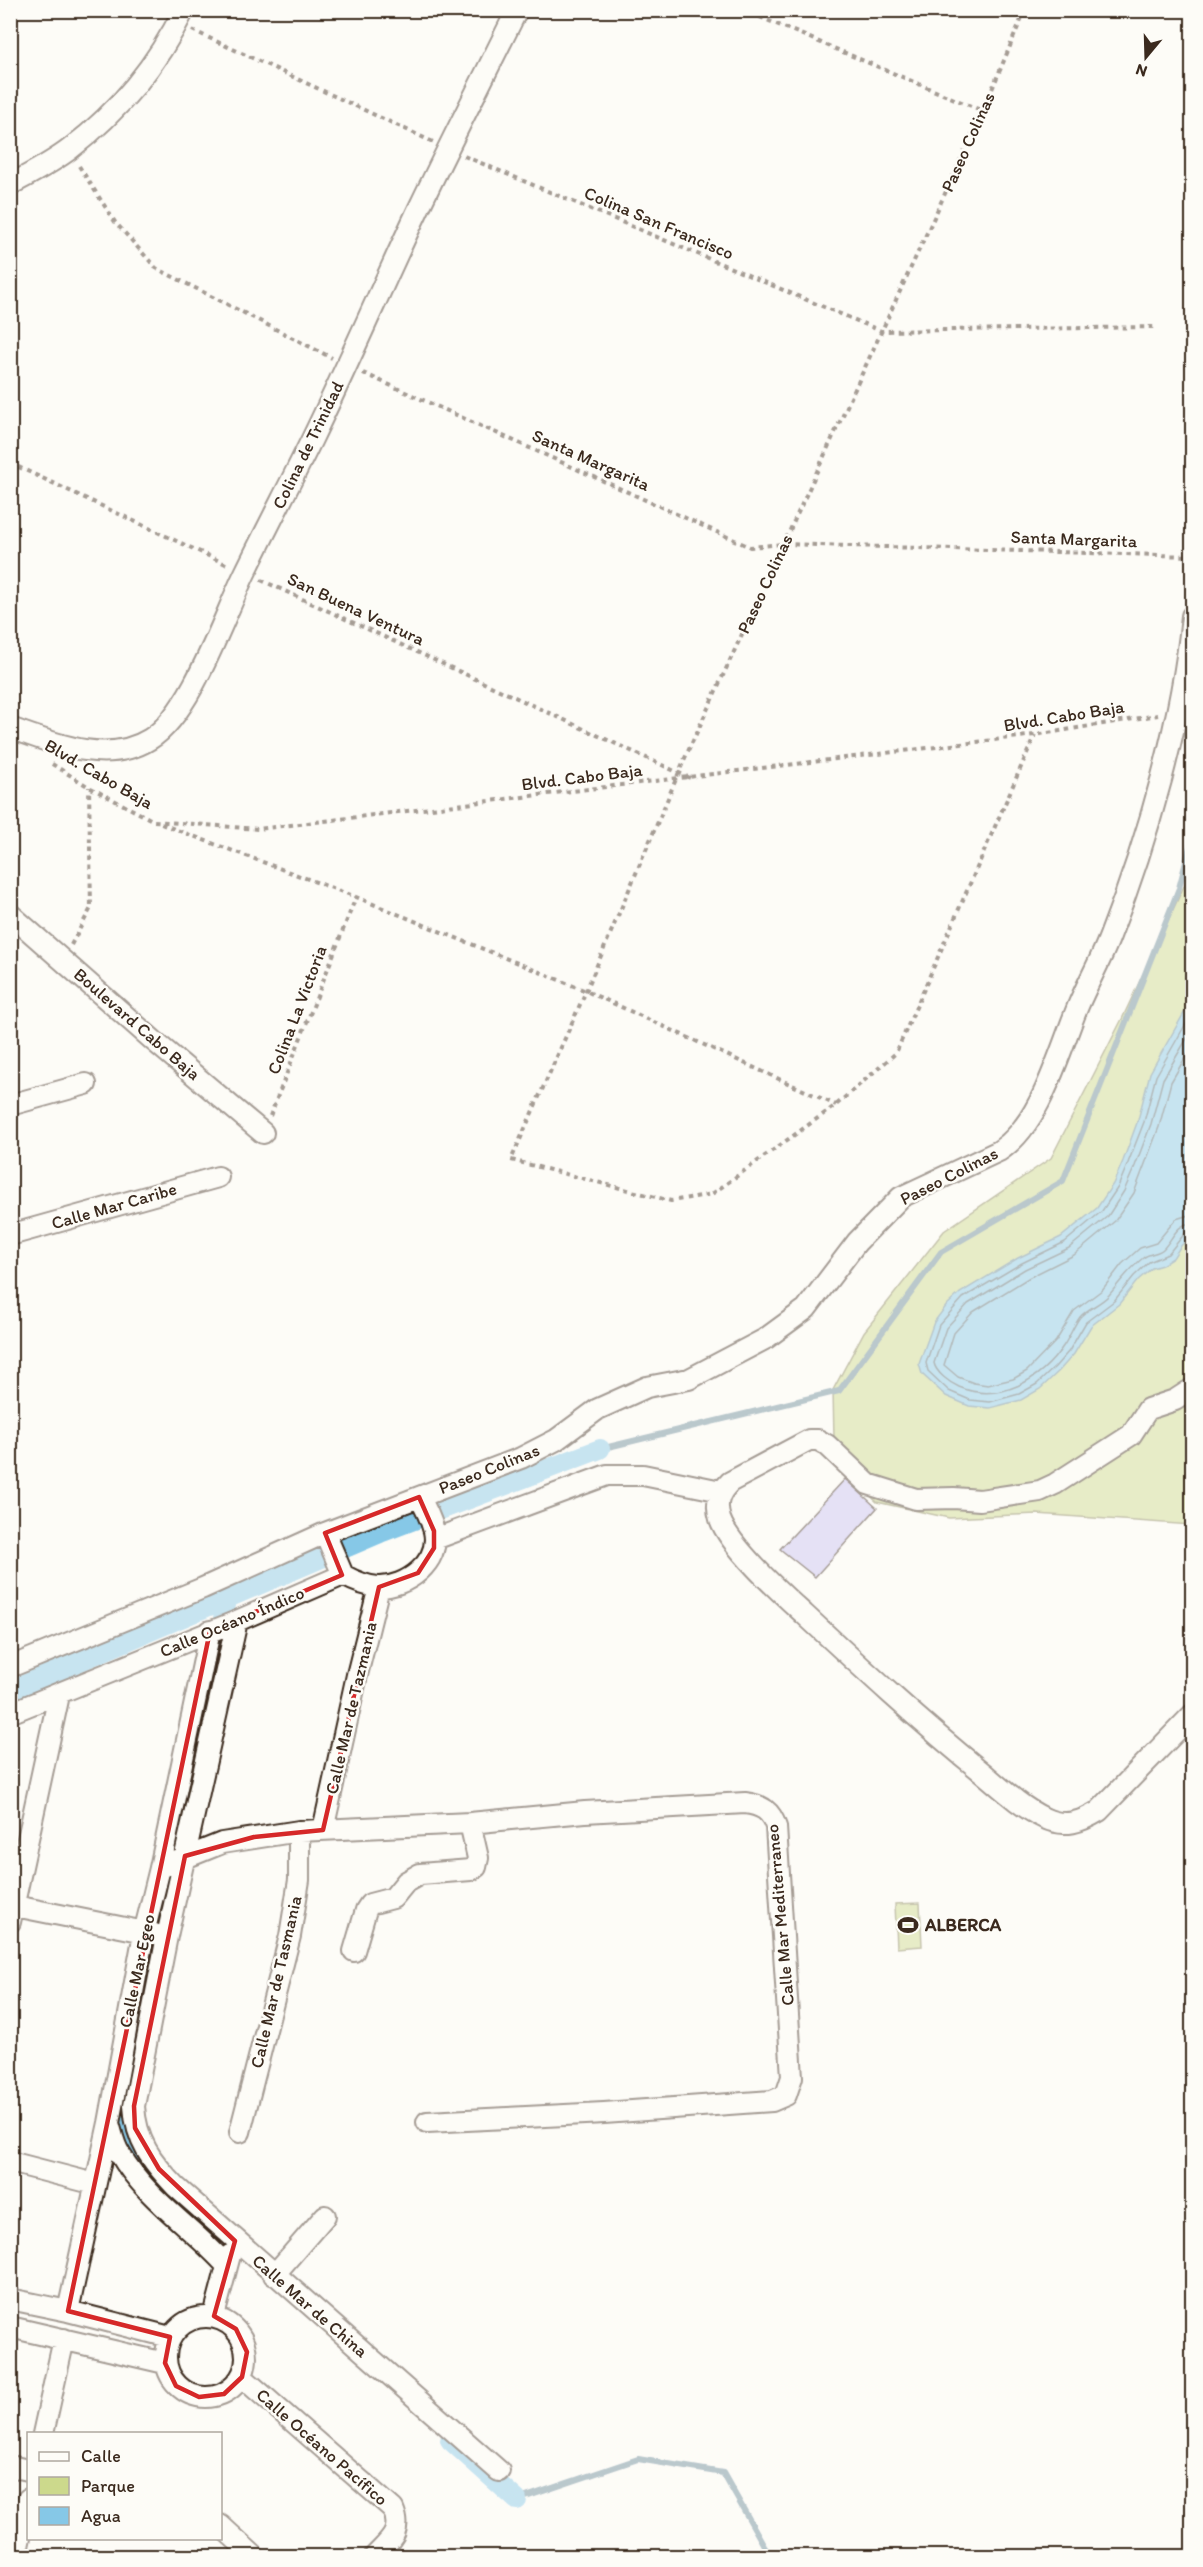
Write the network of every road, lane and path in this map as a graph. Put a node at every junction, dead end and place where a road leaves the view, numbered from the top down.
1 (517, 10) edge
2 (743, 10) edge
3 (1025, 10) edge
4 (181, 17) edge
5 (983, 111) junction
6 (447, 149) junction
7 (69, 150) junction
8 (10, 186) edge
9 (1156, 327) dead end
10 (881, 331) junction
11 (347, 365) junction
12 (10, 463) edge
13 (783, 544) junction
14 (1192, 556) edge
15 (245, 573) junction
16 (1192, 616) edge
17 (1177, 712) junction
18 (10, 728) edge
19 (1035, 735) junction
20 (50, 762) dead end
21 (679, 772) junction
22 (692, 778) junction
23 (675, 780) junction
24 (89, 787) junction
25 (154, 822) junction
26 (356, 897) junction
27 (10, 914) edge
28 (63, 959) junction
29 (586, 991) junction
30 (86, 1083) dead end
31 (10, 1105) edge
32 (836, 1105) junction
33 (263, 1133) joint
34 (218, 1177) dead end
35 (10, 1235) edge
36 (1192, 1389) edge
37 (721, 1491) junction
38 (422, 1501) junction
39 (433, 1532) junction
40 (334, 1555) junction
41 (379, 1587) junction
42 (236, 1622) junction
43 (211, 1631) junction
44 (10, 1667) edge
45 (59, 1695) junction
46 (10, 1713) edge
47 (1192, 1715) edge
48 (470, 1823) junction
49 (323, 1830) junction
50 (299, 1831) junction
51 (185, 1856) junction
52 (161, 1868) junction
53 (12, 1911) edge
54 (145, 1933) junction
55 (166, 1935) junction
56 (354, 1951) dead end
57 (427, 2122) dead end
58 (109, 2123) junction
59 (135, 2128) joint
60 (240, 2132) dead end
61 (10, 2162) edge
62 (95, 2184) junction
63 (325, 2216) dead end
64 (235, 2242) junction
65 (227, 2266) junction
66 (274, 2275) junction
67 (10, 2299) edge
68 (68, 2311) junction
69 (214, 2316) junction
70 (10, 2327) edge
71 (170, 2337) junction
72 (64, 2339) junction
73 (165, 2363) junction
74 (242, 2378) junction
75 (43, 2432) edge
76 (10, 2466) edge
77 (27, 2470) edge
78 (499, 2470) dead end
79 (27, 2504) edge
80 (222, 2527) edge
81 (16, 2556) edge
82 (254, 2556) edge
83 (375, 2556) edge

1 - 6 street, Colina de Trinidad
2 - 5 path
3 - 5 path, Paseo Colinas
4 - 6 path, Colina San Francisco
4 - 7 street
5 - 10 path, Paseo Colinas
6 - 10 path, Colina San Francisco
6 - 11 street, Colina de Trinidad
7 - 8 street
7 - 11 path, Santa Margarita
9 - 10 path, Colina San Francisco
10 - 13 path, Paseo Colinas
11 - 13 path, Santa Margarita
11 - 15 street, Colina de Trinidad
12 - 15 path, San Buena Ventura
13 - 14 path, Santa Margarita
13 - 21 path, Paseo Colinas
15 - 18 street, Colina de Trinidad
15 - 21 path, San Buena Ventura
16 - 17 street, Paseo Colinas
17 - 19 path, Blvd. Cabo Baja
17 - 38 street, Paseo Colinas
19 - 22 path, Blvd. Cabo Baja
19 - 32 path
20 - 24 path, Blvd. Cabo Baja
21 - 22 path, San Buena Ventura
21 - 23 path, Paseo Colinas
22 - 23 path, Blvd. Cabo Baja
23 - 25 path, Blvd. Cabo Baja
23 - 29 path, Paseo Colinas
24 - 25 path, Blvd. Cabo Baja
24 - 28 path
25 - 26 path
26 - 29 path
26 - 33 path, Colina La Victoria
27 - 28 street, Boulevard Cabo Baja
28 - 33 street, Boulevard Cabo Baja
29 - 32 path
29 - 32 path, Paseo Colinas
30 - 31 street
34 - 35 street, Calle Mar Caribe
36 - 37 street
37 - 39 street
37 - 47 street
38 - 39 street
38 - 40 street, Calle Océano Índico
39 - 41 street
40 - 41 street
40 - 42 street, Calle Océano Índico
40 - 44 street, Calle Océano Índico
41 - 49 street, Calle Mar de Tazmania
42 - 43 street, Calle Océano Índico
42 - 51 street, Calle Mar Egeo
43 - 45 street, Calle Océano Índico
43 - 52 street, Calle Mar Egeo
45 - 46 street, Calle Océano Índico
45 - 53 street
48 - 49 street, Calle Mar Mediterraneo
48 - 56 street
48 - 57 street, Calle Mar Mediterraneo
49 - 50 street, Calle Mar Mediterraneo
50 - 51 street, Calle Mar Mediterraneo
50 - 60 street, Calle Mar de Tasmania
51 - 52 street, Calle Mar Mediterraneo
51 - 55 street, Calle Mar Egeo
52 - 54 street, Calle Mar Egeo
53 - 54 street
54 - 55 street
54 - 58 street, Calle Mar Egeo
55 - 59 street, Calle Mar Egeo
58 - 62 street, Calle Mar Egeo
58 - 65 street, Calle Mar de China
59 - 64 street, Calle Mar de China
61 - 62 street
62 - 68 street, Calle Mar Egeo
63 - 66 street
64 - 65 street
64 - 66 street, Calle Mar de China
65 - 69 street
66 - 78 street, Calle Mar de China
67 - 68 street
68 - 71 street
69 - 71 street
69 - 74 street
70 - 72 street
71 - 73 street
72 - 73 street
72 - 75 street
73 - 74 street
74 - 83 street, Calle Océano Pacífico
76 - 77 street
79 - 81 street
80 - 82 street

